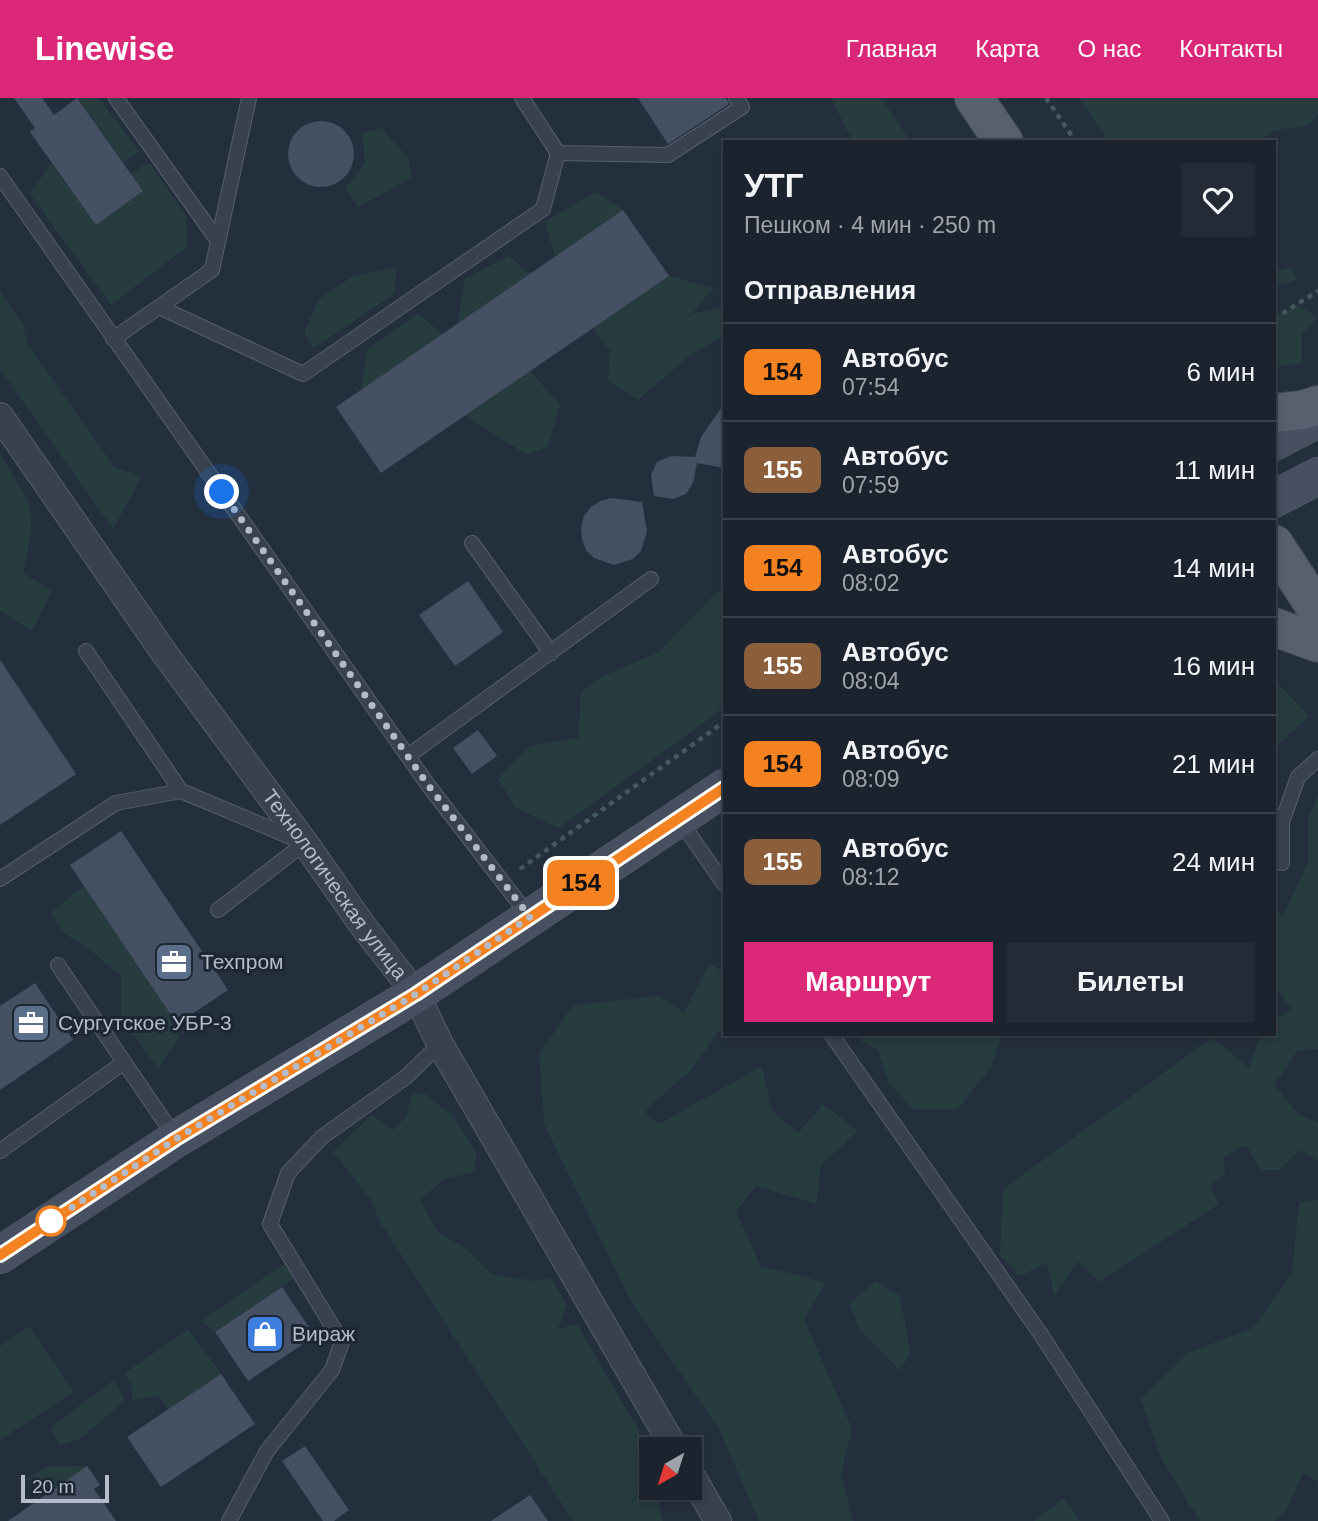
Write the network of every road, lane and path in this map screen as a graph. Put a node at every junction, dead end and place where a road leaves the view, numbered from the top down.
1 (116, 98) edge
2 (248, 98) edge
3 (522, 98) edge
4 (736, 98) edge
5 (974, 98) edge
6 (1046, 98) edge
7 (1003, 140) edge
8 (1075, 140) edge
9 (558, 153) junction
10 (0, 176) edge
11 (218, 241) junction
12 (1318, 291) edge
13 (159, 307) junction
14 (1276, 319) edge
15 (113, 339) junction
16 (1318, 405) edge
17 (1276, 413) edge
18 (0, 416) edge
19 (1318, 419) edge
20 (1276, 441) edge
21 (1318, 476) edge
22 (1276, 498) edge
23 (472, 543) dead end
24 (1276, 547) edge
25 (651, 579) dead end
26 (1318, 611) edge
27 (1276, 628) edge
28 (1318, 643) edge
29 (86, 651) dead end
30 (551, 653) junction
31 (723, 723) edge
32 (408, 756) junction
33 (1318, 759) edge
34 (723, 790) edge
35 (181, 791) junction
36 (679, 819) junction
37 (305, 843) junction
38 (1282, 863) dead end
39 (0, 879) edge
40 (502, 881) junction
41 (723, 883) edge
42 (218, 909) dead end
43 (530, 917) junction
44 (58, 965) dead end
45 (416, 994) junction
46 (832, 1036) edge
47 (440, 1044) junction
48 (123, 1063) junction
49 (176, 1139) junction
50 (0, 1151) edge
51 (0, 1255) edge
52 (669, 1437) edge
53 (702, 1494) edge
54 (229, 1521) edge
55 (718, 1521) edge
56 (1163, 1521) edge

1 - 11 lane
2 - 11 lane
3 - 9 lane
4 - 9 lane
5 - 7 main road
6 - 8 path
9 - 13 lane
10 - 15 lane
11 - 13 lane
12 - 14 path
13 - 15 lane
15 - 32 lane
16 - 17 main road
18 - 37 street, Технологическая улица
19 - 20 main road
21 - 22 main road
23 - 30 lane
24 - 26 main road
25 - 30 lane
27 - 28 main road
29 - 35 lane
30 - 32 lane
31 - 40 path
32 - 40 lane
33 - 38 lane
34 - 36 main road
35 - 37 lane
35 - 39 lane
36 - 41 lane
36 - 43 main road
37 - 42 lane
37 - 45 street, Технологическая улица
40 - 43 lane
43 - 45 main road
44 - 48 lane
45 - 47 street, Технологическая улица
45 - 49 main road
46 - 56 lane
47 - 52 street, Технологическая улица
47 - 54 lane
48 - 49 lane
48 - 50 lane
49 - 51 main road
53 - 55 street

